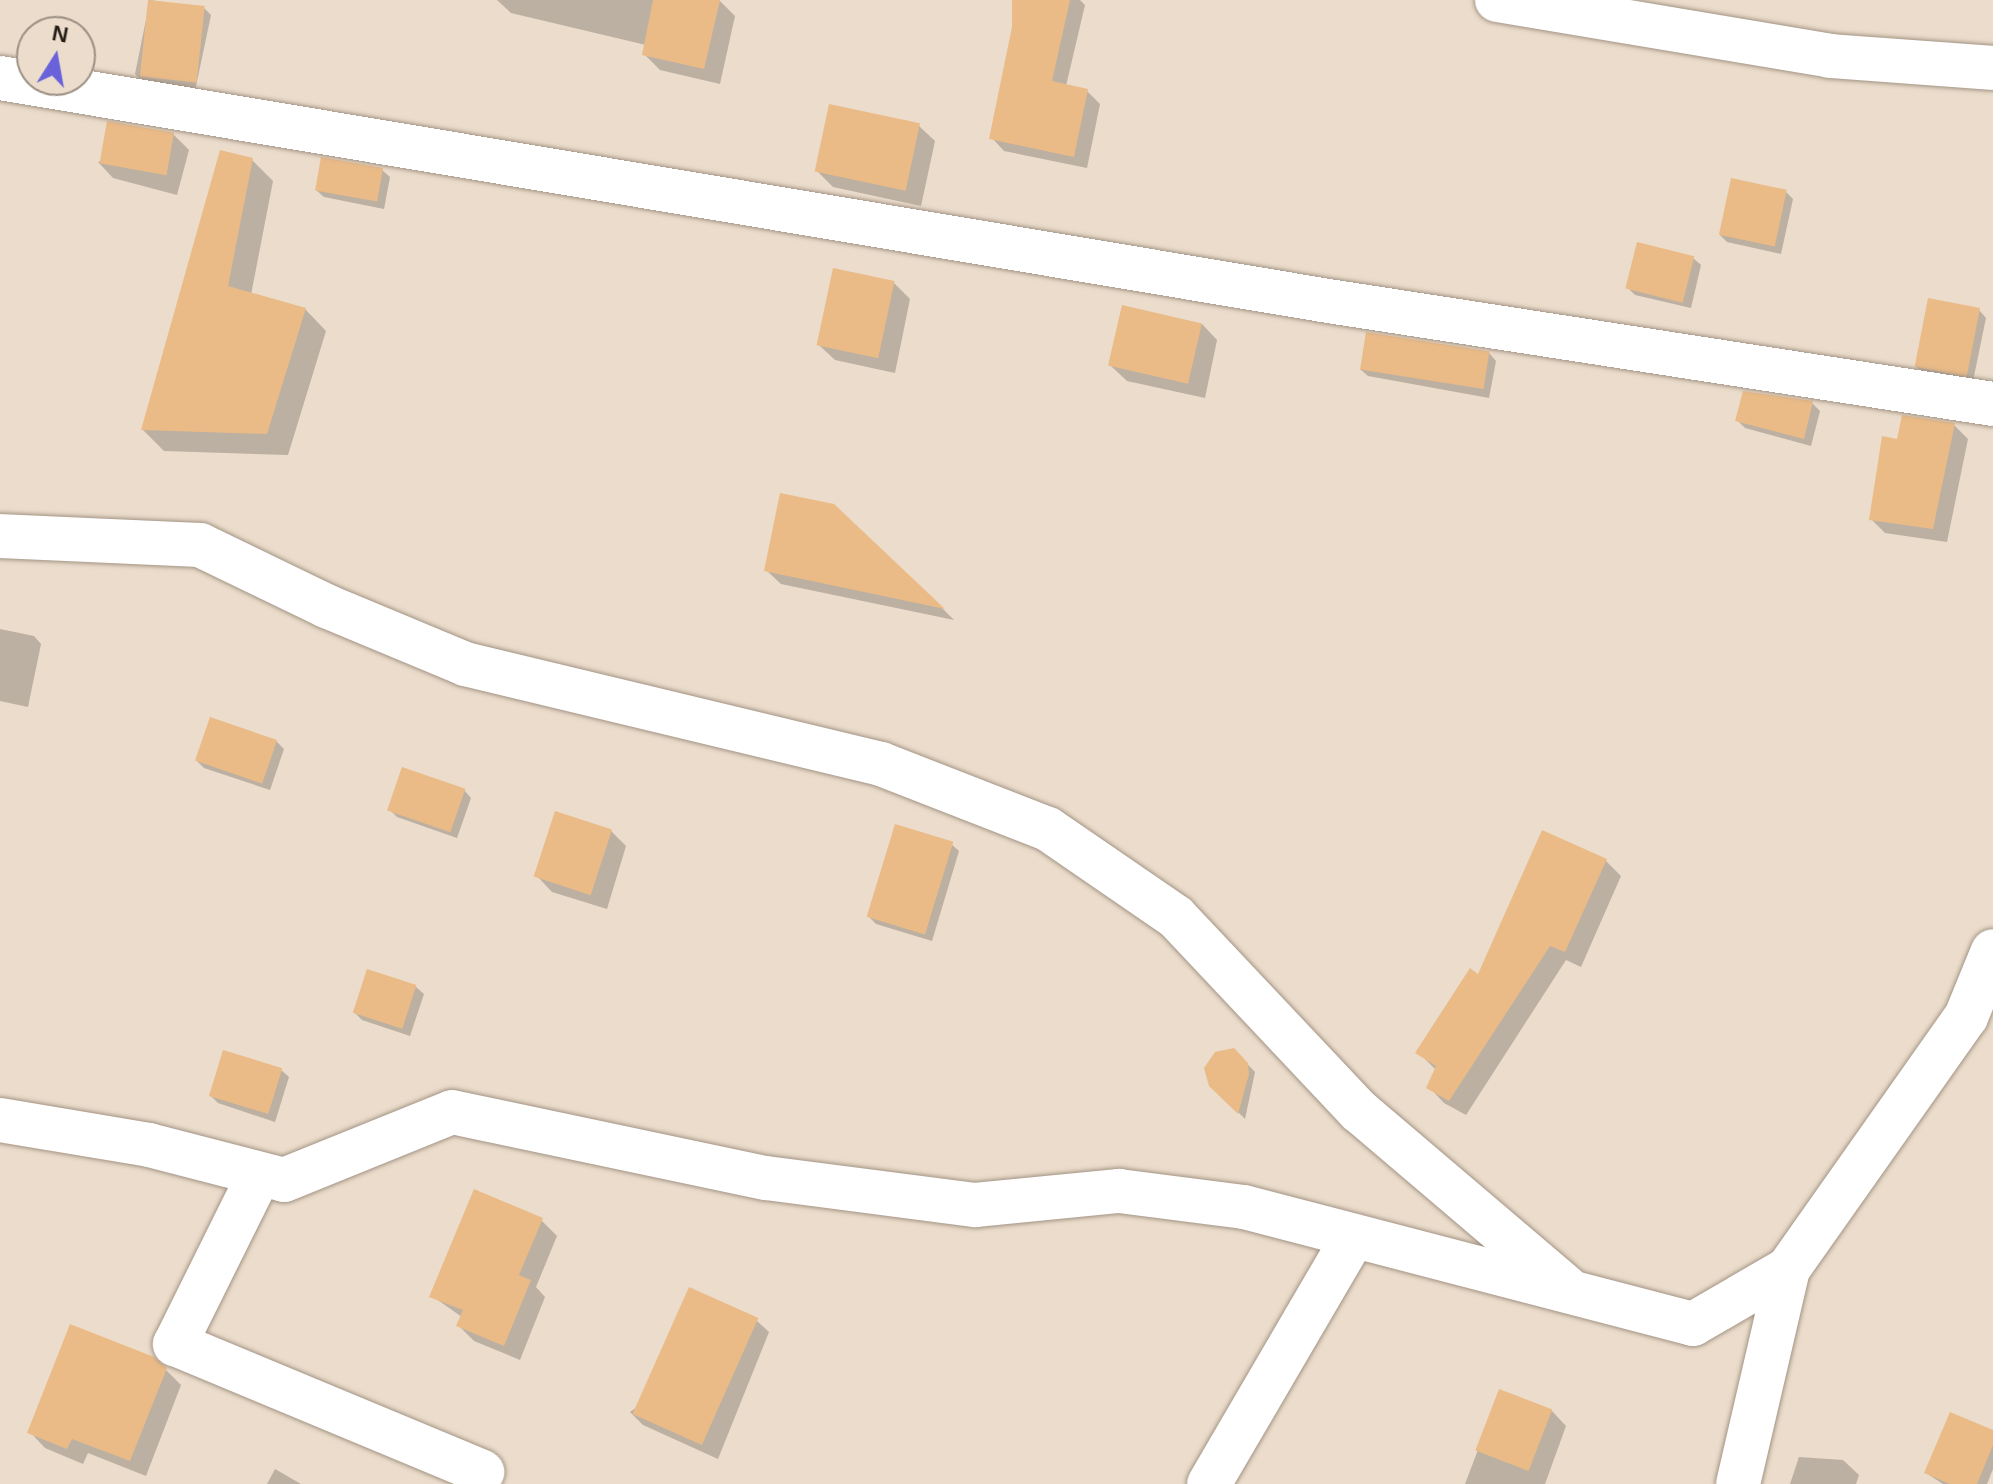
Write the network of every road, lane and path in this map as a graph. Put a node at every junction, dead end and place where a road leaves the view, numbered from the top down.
1 (1497, 0) edge
2 (1993, 68) edge
3 (0, 78) edge
4 (1993, 404) edge
5 (0, 536) edge
6 (1993, 951) edge
7 (0, 1120) edge
8 (259, 1175) junction
9 (1354, 1236) junction
10 (1788, 1269) junction
11 (1573, 1294) junction
12 (482, 1472) dead end
13 (1209, 1484) edge
14 (1738, 1484) edge

1 - 2 street
3 - 4 street
5 - 11 street
6 - 10 street
7 - 8 street
8 - 9 street
8 - 12 street
9 - 11 street
9 - 13 street
10 - 11 street
10 - 14 street

